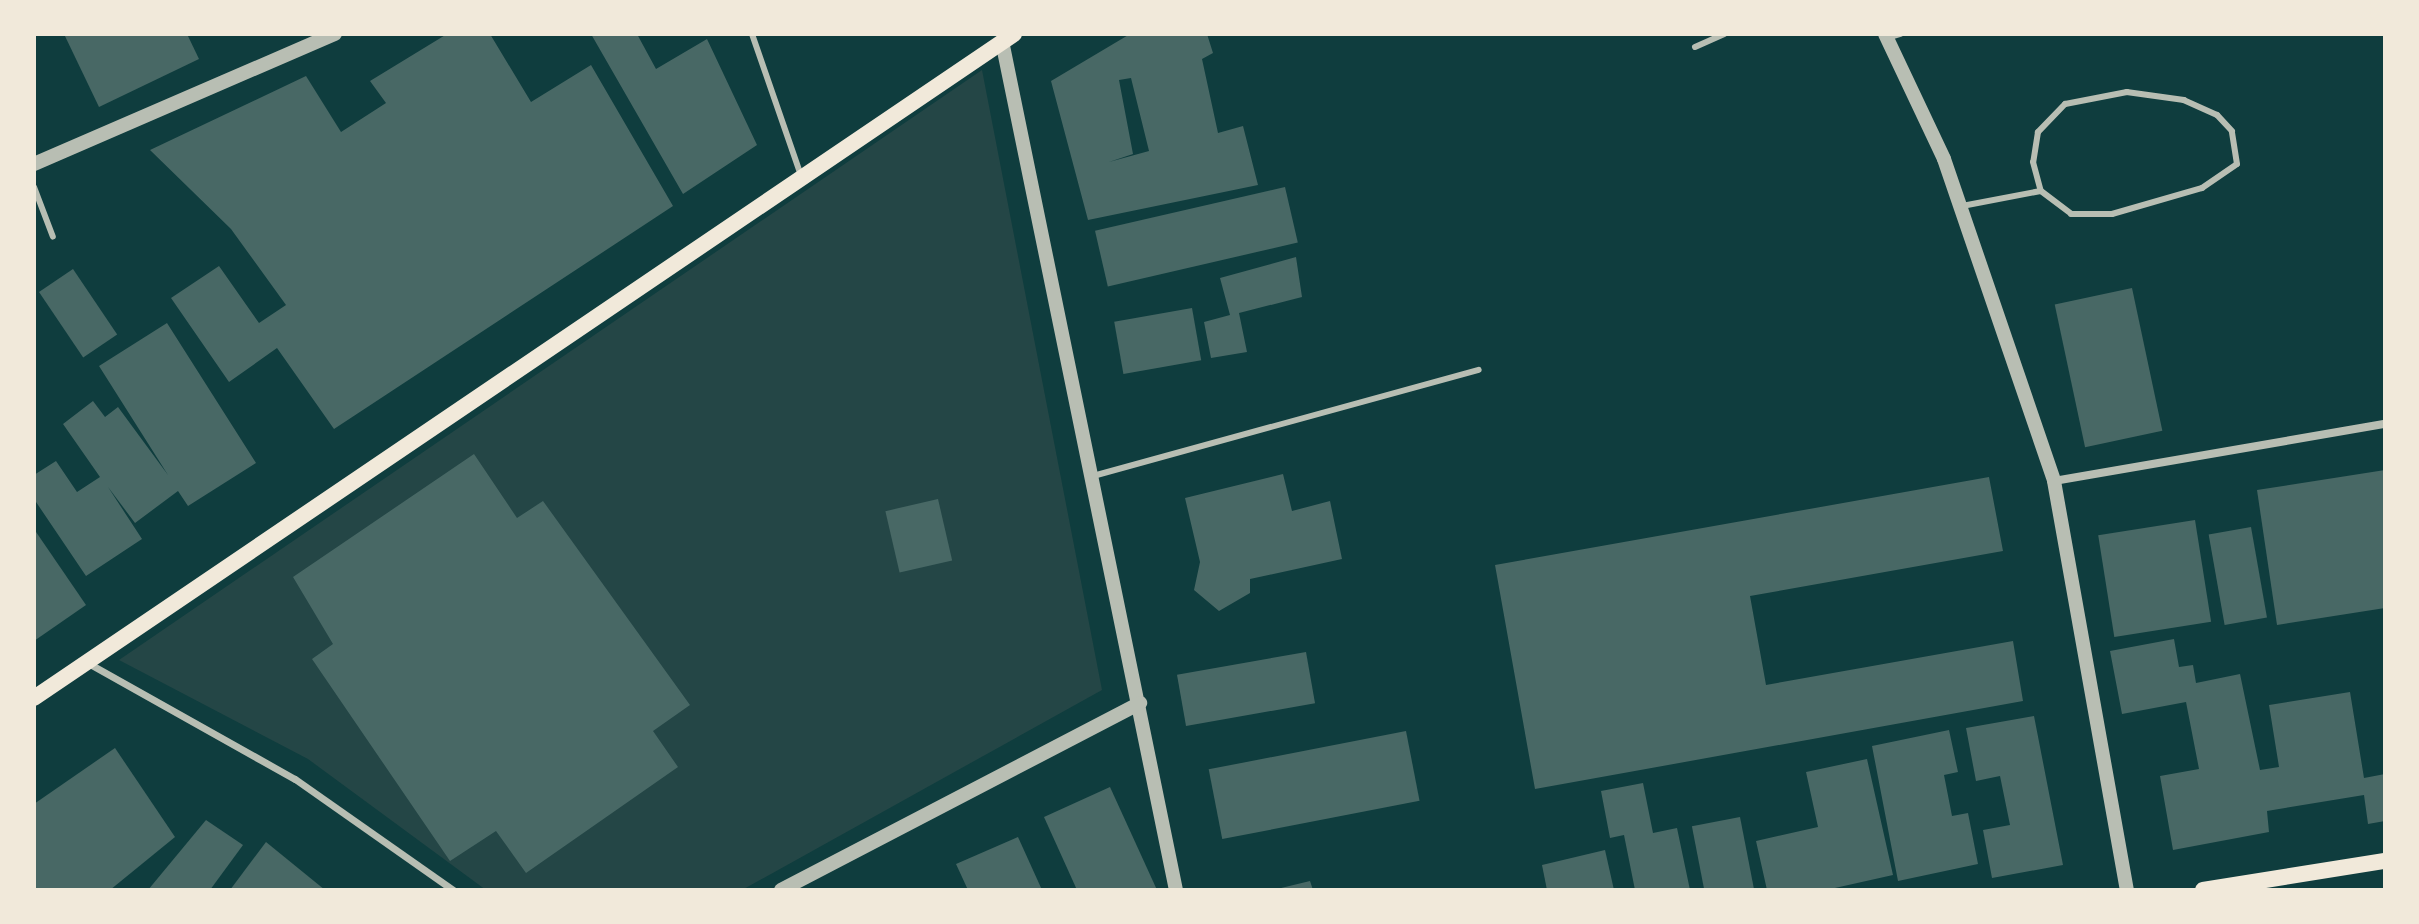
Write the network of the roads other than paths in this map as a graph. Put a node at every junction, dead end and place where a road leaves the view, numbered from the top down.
1 (335, 34) edge
2 (752, 34) edge
3 (1724, 34) edge
4 (1891, 35) edge
5 (1005, 36) edge
6 (1695, 47) dead end
7 (34, 164) edge
8 (800, 173) junction
9 (34, 187) edge
10 (2041, 191) junction
11 (1962, 206) junction
12 (53, 237) dead end
13 (1479, 370) dead end
14 (2385, 424) edge
15 (1090, 477) junction
16 (2054, 481) junction
17 (87, 663) junction
18 (34, 698) edge
19 (1140, 703) junction
20 (2385, 861) edge
21 (453, 890) edge
22 (781, 890) edge
23 (1176, 890) edge
24 (2127, 890) edge
25 (2203, 890) edge

1 - 7 street
2 - 8 lane
3 - 6 lane
4 - 11 street
5 - 8 main road
5 - 15 street
8 - 17 main road
9 - 12 lane
10 - 10 lane
10 - 11 lane
11 - 16 street
13 - 15 lane
14 - 16 street
15 - 19 street
16 - 24 street
17 - 18 main road
17 - 21 street
19 - 22 street
19 - 23 street
20 - 25 main road

